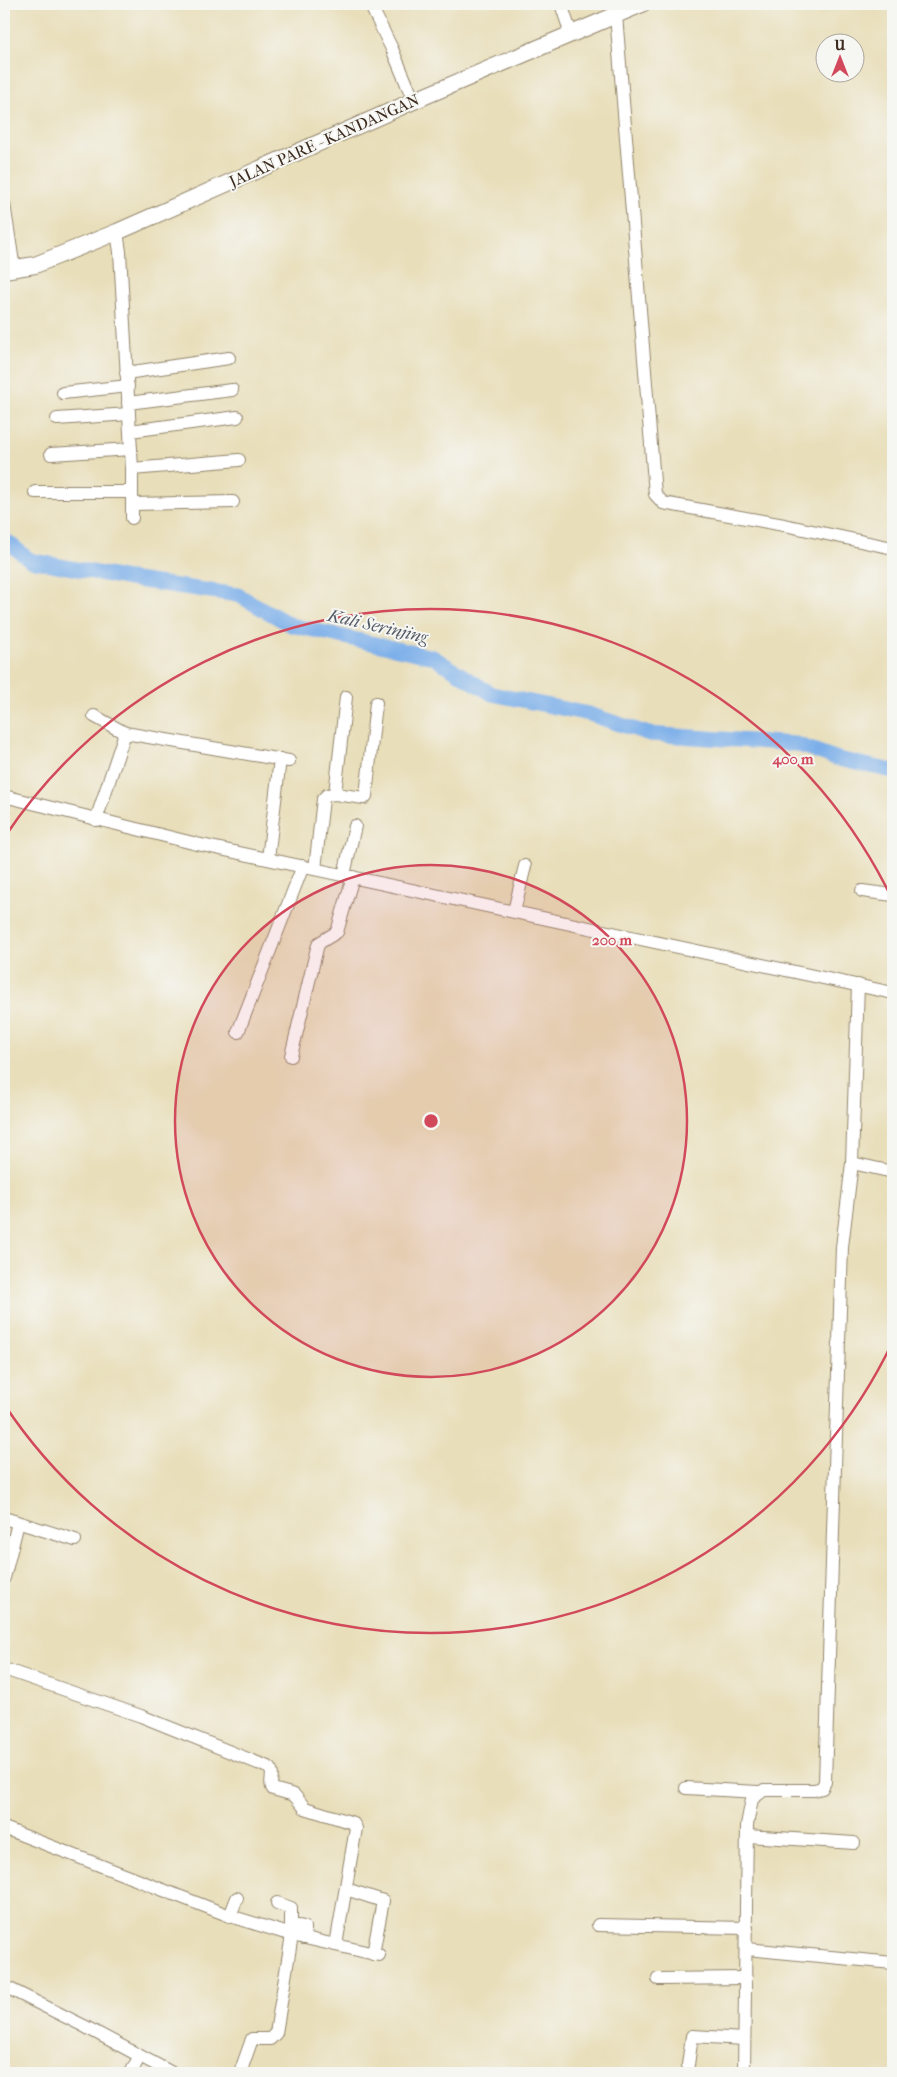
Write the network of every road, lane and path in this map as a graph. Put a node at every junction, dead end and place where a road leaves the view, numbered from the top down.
1 (370, 4) edge
2 (561, 4) edge
3 (642, 4) edge
4 (616, 15) junction
5 (571, 34) junction
6 (414, 101) junction
7 (4, 204) edge
8 (117, 232) junction
9 (9, 270) edge
10 (229, 358) dead end
11 (127, 380) junction
12 (232, 390) dead end
13 (63, 392) dead end
14 (128, 408) junction
15 (236, 417) dead end
16 (57, 419) dead end
17 (130, 431) junction
18 (131, 449) junction
19 (51, 454) dead end
20 (240, 460) dead end
21 (132, 469) junction
22 (35, 492) dead end
23 (132, 498) junction
24 (233, 502) dead end
25 (132, 518) dead end
26 (893, 548) edge
27 (346, 697) dead end
28 (376, 703) dead end
29 (94, 716) dead end
30 (125, 733) junction
31 (335, 794) junction
32 (4, 796) edge
33 (96, 820) junction
34 (355, 826) dead end
35 (268, 859) junction
36 (525, 866) dead end
37 (309, 868) junction
38 (348, 876) junction
39 (862, 890) dead end
40 (893, 895) edge
41 (514, 911) junction
42 (858, 985) junction
43 (893, 993) edge
44 (238, 1032) dead end
45 (291, 1056) dead end
46 (852, 1163) junction
47 (893, 1172) edge
48 (4, 1518) edge
49 (18, 1523) junction
50 (75, 1540) dead end
51 (4, 1578) edge
52 (4, 1669) edge
53 (686, 1788) dead end
54 (758, 1792) junction
55 (4, 1828) edge
56 (748, 1836) junction
57 (854, 1843) dead end
58 (346, 1889) junction
59 (237, 1898) dead end
60 (277, 1903) dead end
61 (230, 1916) junction
62 (598, 1925) dead end
63 (747, 1928) junction
64 (298, 1936) junction
65 (336, 1945) junction
66 (746, 1949) junction
67 (893, 1963) edge
68 (746, 1978) junction
69 (658, 1979) dead end
70 (4, 1986) edge
71 (744, 2039) junction
72 (139, 2057) junction
73 (688, 2065) dead end
74 (131, 2073) edge
75 (172, 2073) edge
76 (240, 2073) edge
77 (744, 2073) edge

1 - 6 street
2 - 5 street
3 - 4 main road, JALAN PARE - KANDANGAN
4 - 5 main road, JALAN PARE - KANDANGAN
4 - 26 street
5 - 6 main road, JALAN PARE - KANDANGAN
6 - 8 main road, JALAN PARE - KANDANGAN
7 - 9 street
8 - 9 main road, JALAN PARE - KANDANGAN
8 - 11 street
10 - 11 street
11 - 13 street
11 - 14 street
12 - 14 street
14 - 16 street
14 - 17 street
15 - 17 street
17 - 18 street
18 - 19 street
18 - 21 street
20 - 21 street
21 - 23 street
22 - 23 street
23 - 24 street
23 - 25 street
27 - 31 street
28 - 31 street
29 - 30 street
30 - 33 street
30 - 35 street
31 - 37 street
32 - 33 street
33 - 35 street
34 - 38 street
35 - 37 street
36 - 41 street
37 - 38 street
37 - 44 street
38 - 41 street
38 - 45 street
39 - 40 street
41 - 42 street
42 - 43 street
42 - 46 street
46 - 47 street
46 - 54 street
48 - 49 street
49 - 50 street
49 - 51 street
52 - 58 street
53 - 54 street
54 - 56 street
55 - 61 street
56 - 57 street
56 - 63 street
58 - 65 street
58 - 65 street
59 - 61 street
60 - 64 street
61 - 64 street
62 - 63 street
63 - 66 street
64 - 65 street
64 - 76 street
66 - 67 street
66 - 68 street
68 - 69 street
68 - 71 street
70 - 72 street
71 - 73 street
71 - 77 street
72 - 74 street
72 - 75 street

